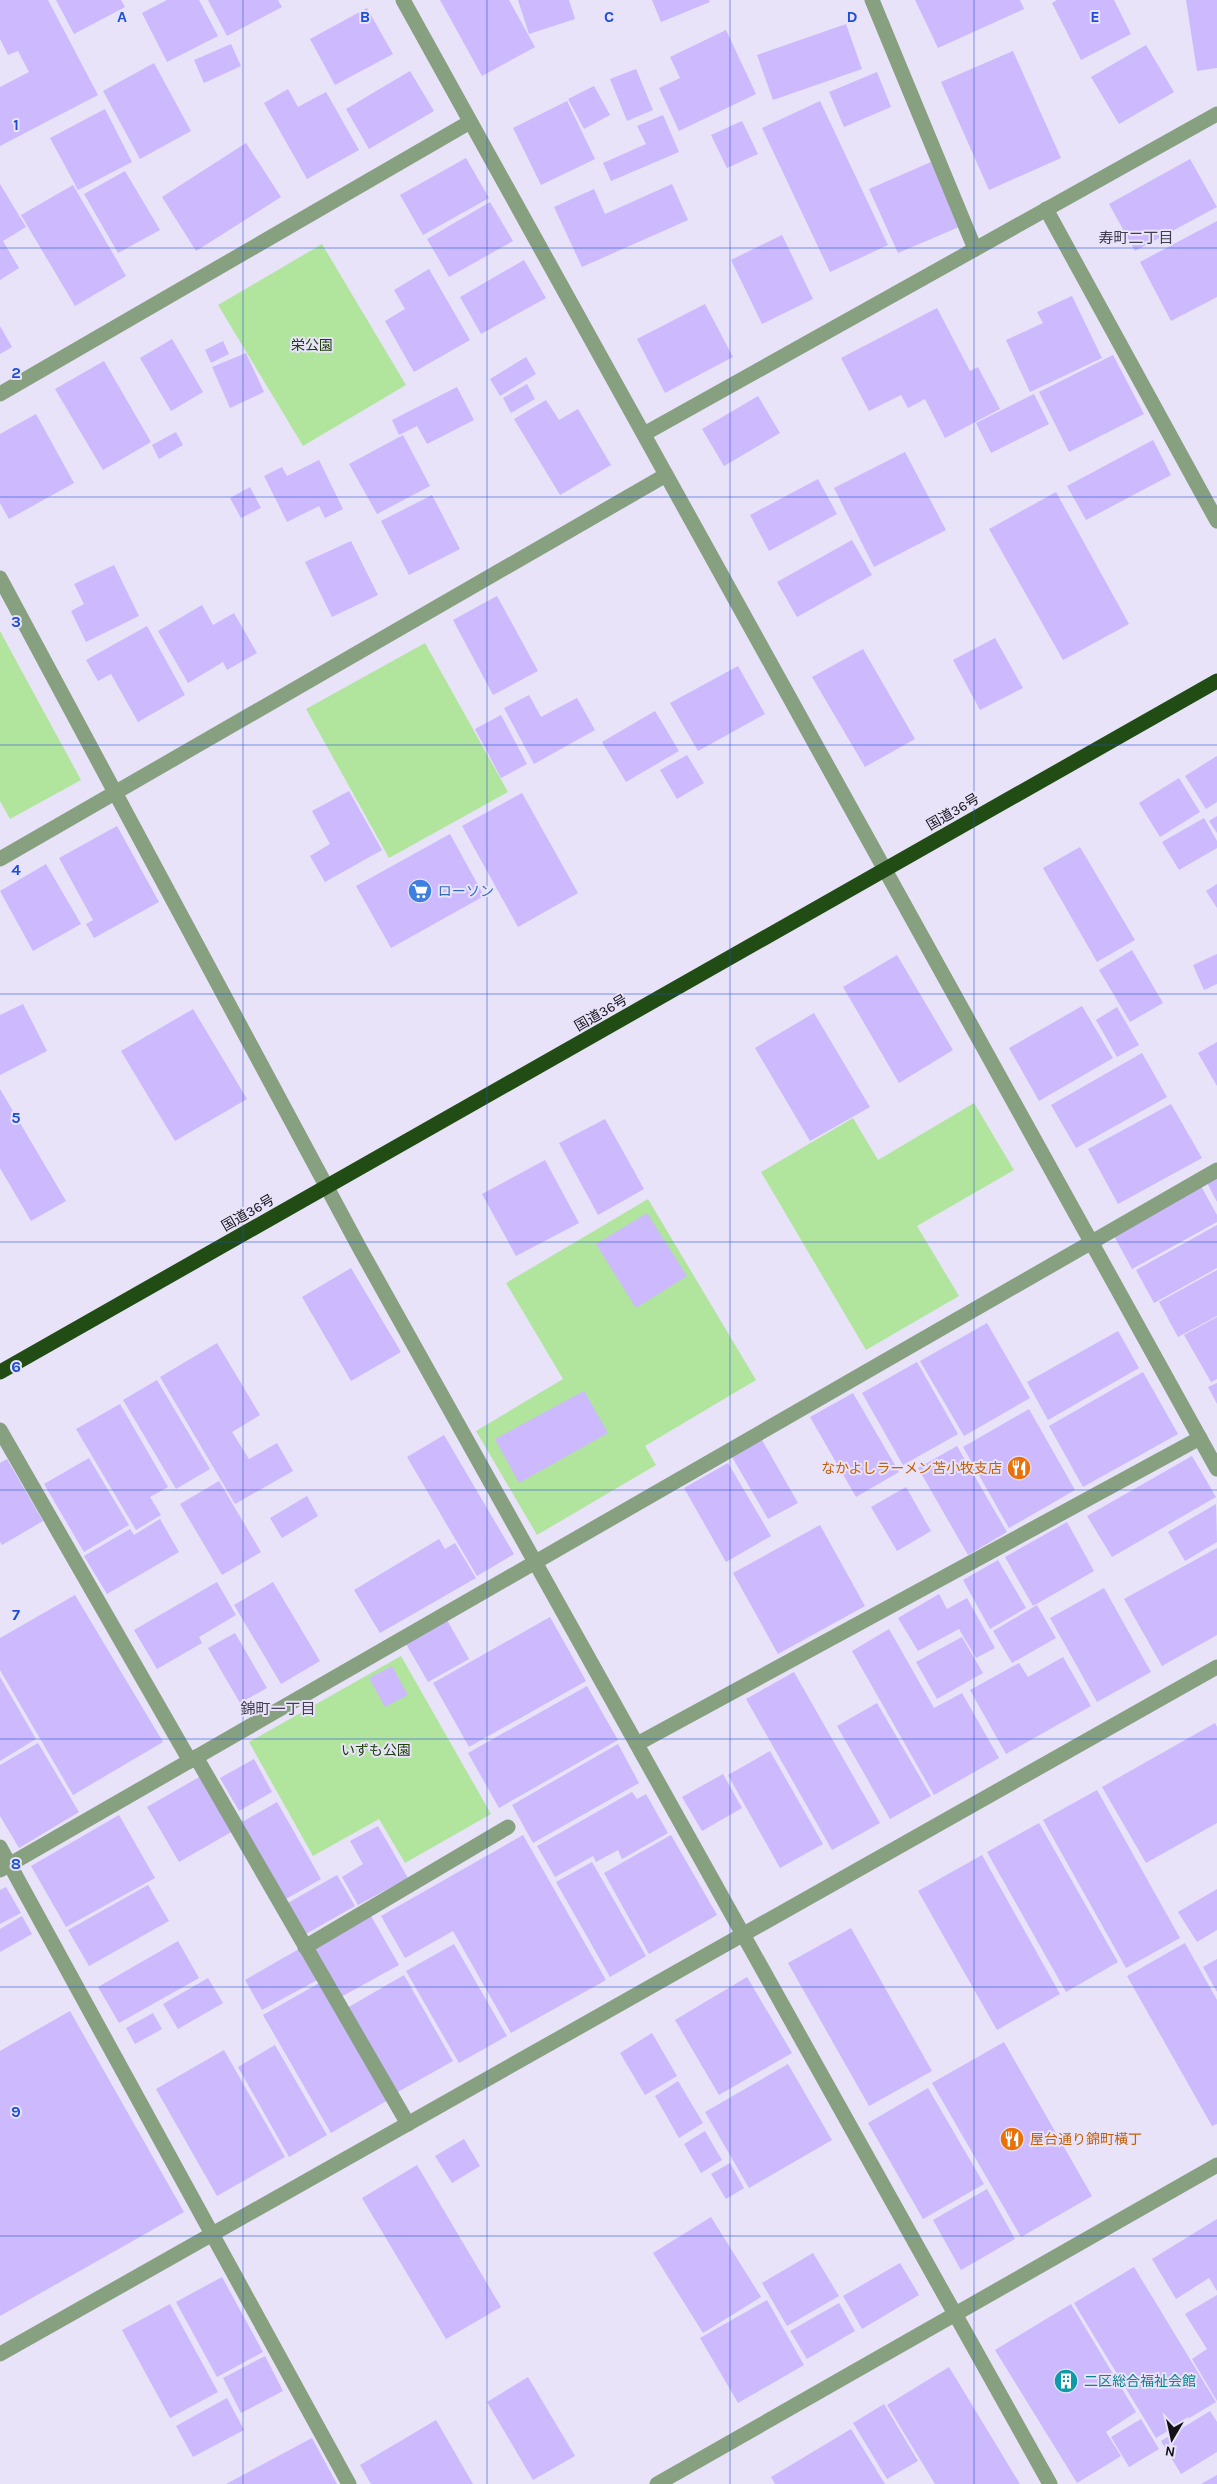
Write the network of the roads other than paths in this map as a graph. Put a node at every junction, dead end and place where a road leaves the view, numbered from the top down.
1 (403, 0) edge
2 (872, 0) edge
3 (1217, 114) edge
4 (470, 122) junction
5 (1046, 209) junction
6 (975, 249) junction
7 (0, 394) edge
8 (644, 434) junction
9 (666, 476) junction
10 (1217, 521) edge
11 (0, 578) edge
12 (1217, 681) edge
13 (115, 792) junction
14 (0, 859) edge
15 (885, 870) junction
16 (1217, 1170) edge
17 (326, 1187) junction
18 (1092, 1242) junction
19 (0, 1372) edge
20 (0, 1430) edge
21 (1200, 1438) junction
22 (1217, 1469) edge
23 (536, 1562) junction
24 (1217, 1667) edge
25 (637, 1744) junction
26 (193, 1759) junction
27 (508, 1827) dead end
28 (0, 1847) edge
29 (5, 1867) edge
30 (743, 1934) junction
31 (305, 1947) junction
32 (408, 2124) junction
33 (1217, 2166) edge
34 (211, 2235) junction
35 (955, 2314) junction
36 (0, 2354) edge
37 (348, 2484) edge
38 (657, 2484) edge
39 (1050, 2484) edge

1 - 4 street
2 - 6 street
3 - 5 street
4 - 7 street
4 - 8 street
5 - 6 street
5 - 10 street
6 - 8 street
8 - 9 street
9 - 13 street
9 - 15 street
11 - 13 street
12 - 15 highway, 国道36号
13 - 14 street
13 - 17 street
15 - 17 highway, 国道36号
15 - 18 street
16 - 18 street
17 - 19 highway, 国道36号
17 - 23 street
18 - 21 street
18 - 23 street
20 - 26 street
21 - 22 street
21 - 25 street
23 - 25 street
23 - 26 street
24 - 30 street
25 - 30 street
26 - 29 street
26 - 31 street
27 - 31 street
28 - 29 street
29 - 34 street
30 - 32 street
30 - 35 street
31 - 32 street
32 - 34 street
33 - 35 street
34 - 36 street
34 - 37 street
35 - 38 street
35 - 39 street

